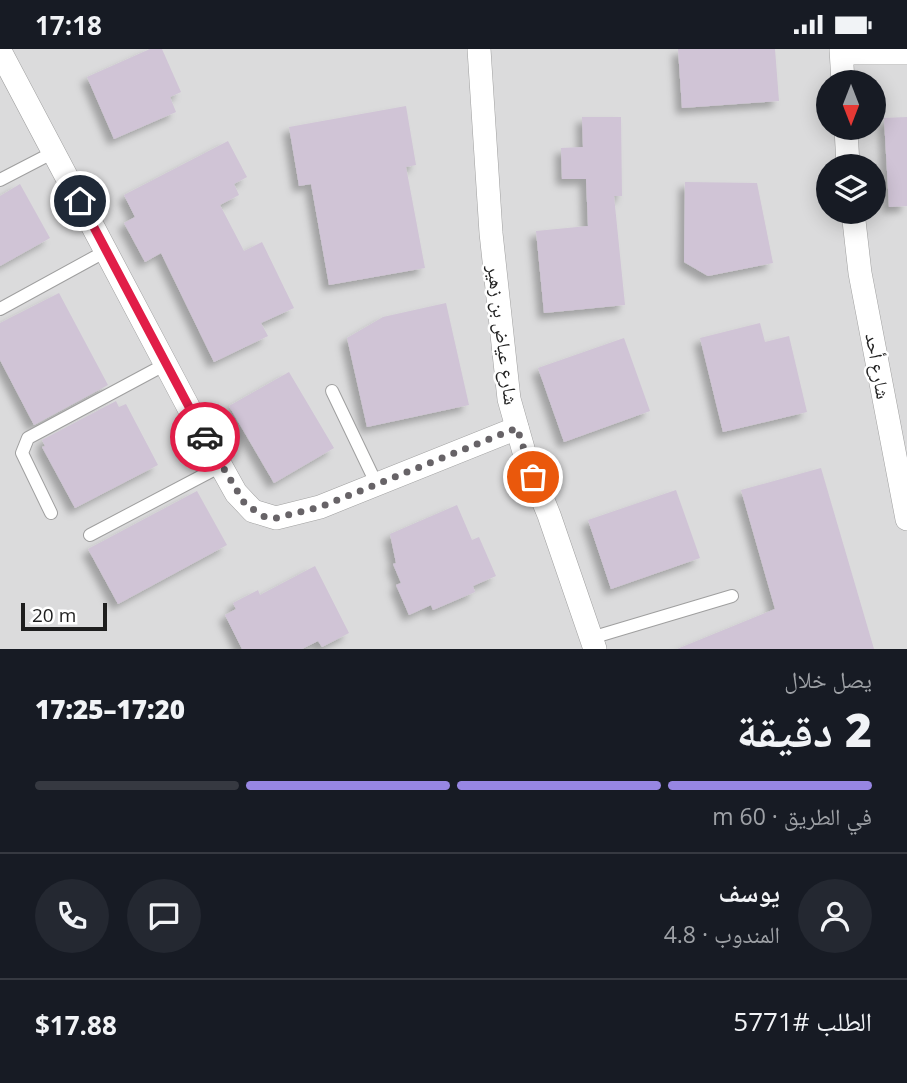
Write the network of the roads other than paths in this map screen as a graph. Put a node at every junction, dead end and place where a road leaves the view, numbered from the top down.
1 (479, 49) edge
2 (0, 51) edge
3 (841, 51) edge
4 (907, 54) edge
5 (842, 70) edge
6 (54, 152) junction
7 (0, 180) edge
8 (854, 224) edge
9 (106, 251) junction
10 (0, 309) edge
11 (166, 364) junction
12 (332, 391) dead end
13 (517, 428) junction
14 (221, 466) junction
15 (377, 485) junction
16 (51, 513) dead end
17 (907, 519) edge
18 (90, 534) dead end
19 (732, 596) dead end
20 (593, 643) edge

1 - 13 street, شارع عياض بن زهير
2 - 6 street
3 - 4 street
3 - 5 street
6 - 7 lane
6 - 9 street
8 - 17 street, شارع أحد
9 - 10 lane
9 - 11 street
11 - 14 street
11 - 16 lane
12 - 15 lane
13 - 15 street
13 - 20 street, شارع عياض بن زهير
14 - 15 street
14 - 18 lane
19 - 20 lane

